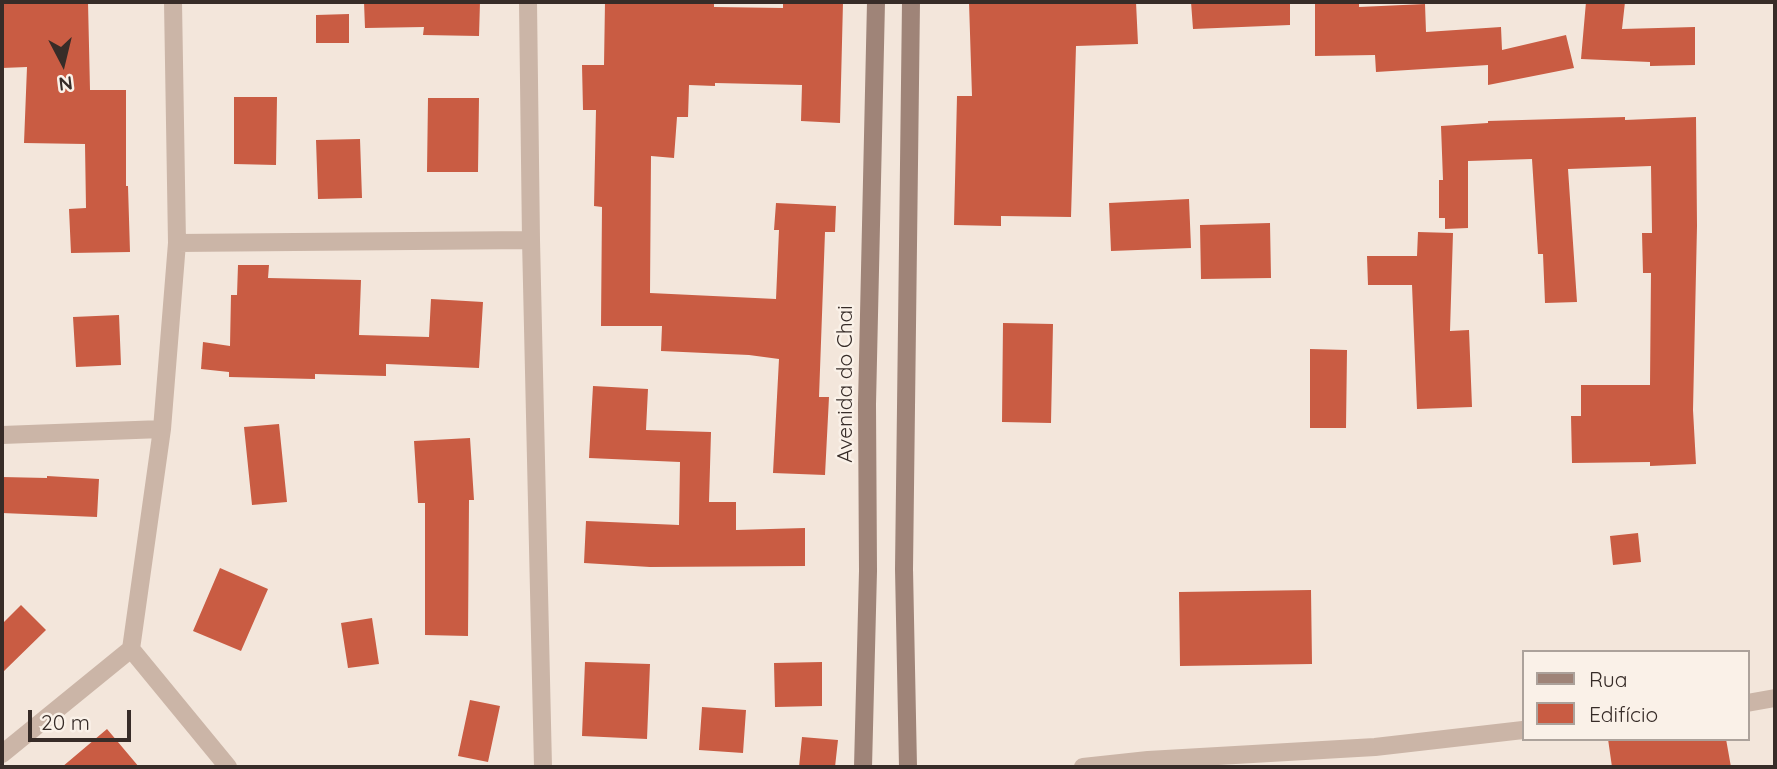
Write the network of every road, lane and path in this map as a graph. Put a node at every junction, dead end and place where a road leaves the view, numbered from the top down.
1 (173, 2) edge
2 (528, 2) edge
3 (876, 2) edge
4 (911, 2) edge
5 (531, 240) junction
6 (177, 243) junction
7 (162, 429) junction
8 (2, 435) edge
9 (131, 649) junction
10 (1775, 698) edge
11 (1749, 702) edge
12 (1522, 730) edge
13 (2, 754) edge
14 (1148, 764) edge
15 (228, 767) edge
16 (543, 767) edge
17 (863, 767) edge
18 (908, 767) edge
19 (1083, 767) edge

1 - 6 street
2 - 5 street
3 - 17 main road, Avenida do Chai
4 - 18 main road
5 - 6 street
5 - 16 street
6 - 7 street
7 - 8 street
7 - 9 street
9 - 13 street
9 - 15 street
10 - 11 street
12 - 14 street
14 - 19 street

